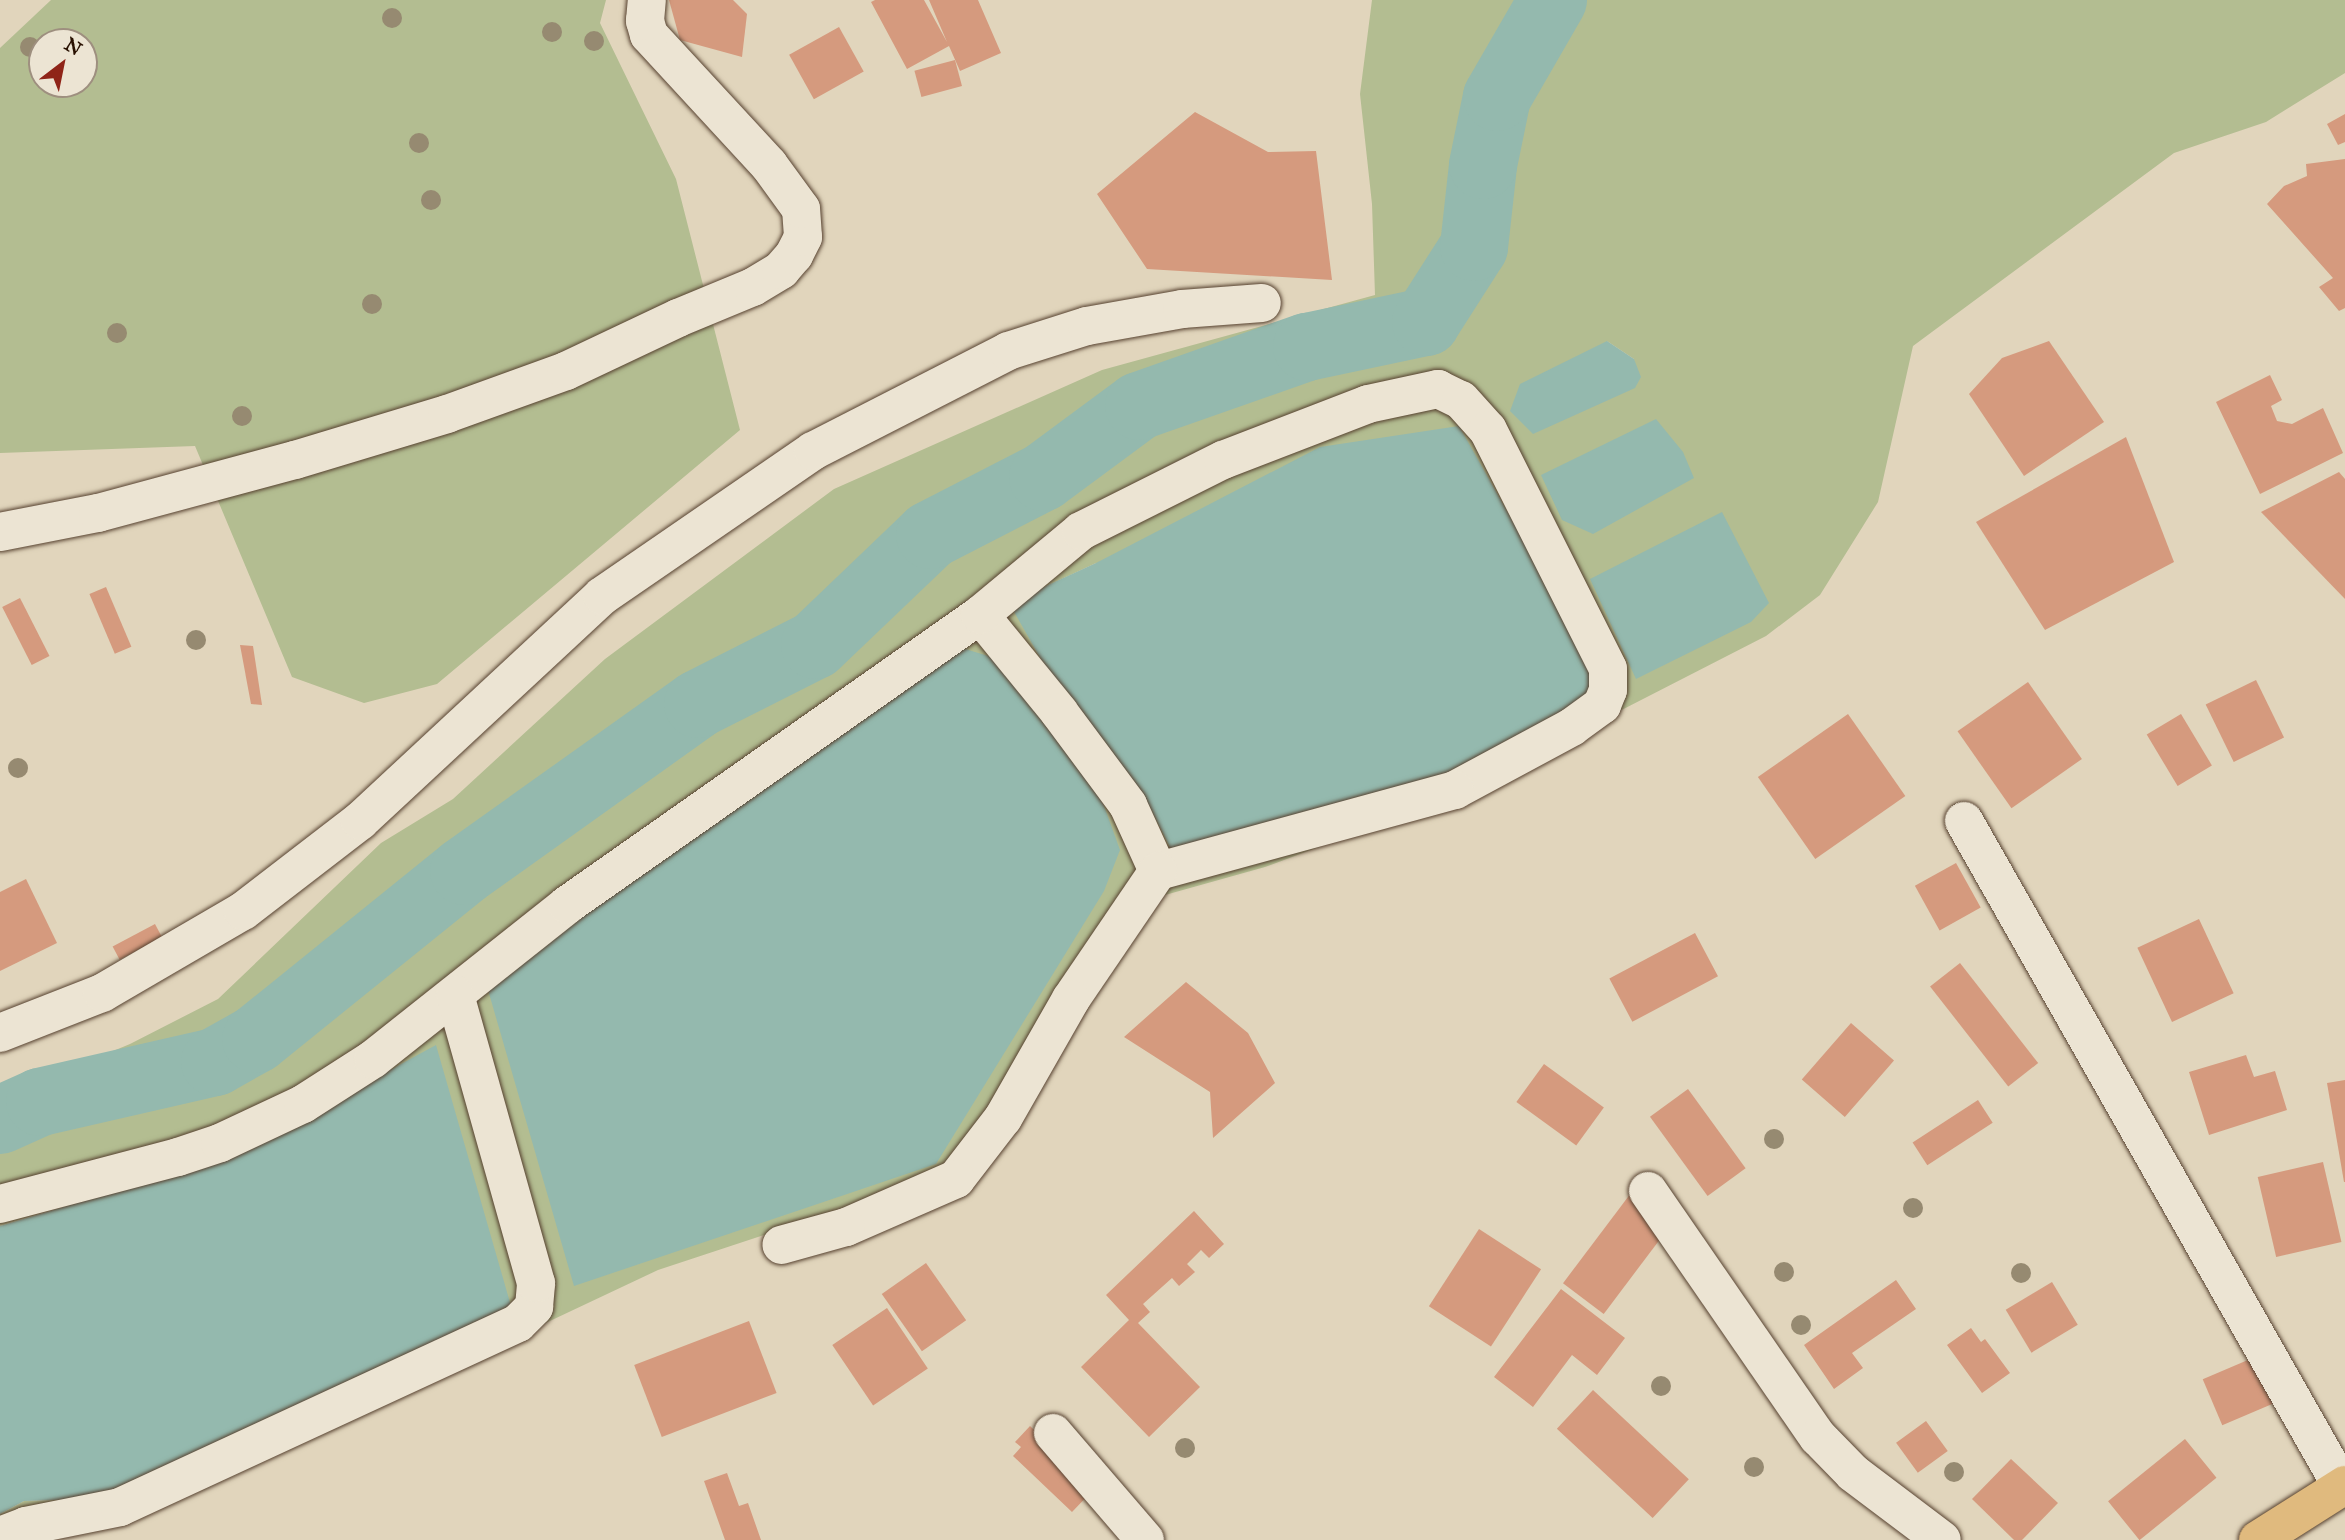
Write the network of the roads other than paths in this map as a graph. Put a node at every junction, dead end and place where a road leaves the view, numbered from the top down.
1 (647, 0) edge
2 (1262, 303) dead end
3 (0, 532) edge
4 (980, 615) junction
5 (1964, 821) dead end
6 (1158, 871) junction
7 (454, 995) junction
8 (0, 1033) edge
9 (1648, 1191) dead end
10 (0, 1203) edge
11 (781, 1244) dead end
12 (1053, 1433) dead end
13 (2344, 1486) edge
14 (0, 1536) edge
15 (1145, 1540) edge
16 (1942, 1540) edge
17 (2258, 1540) edge

1 - 3 street
2 - 8 street
4 - 6 street
4 - 6 street
4 - 7 street
5 - 13 street
6 - 11 street
7 - 10 street
7 - 14 street
9 - 16 street
12 - 15 street
13 - 17 main road

